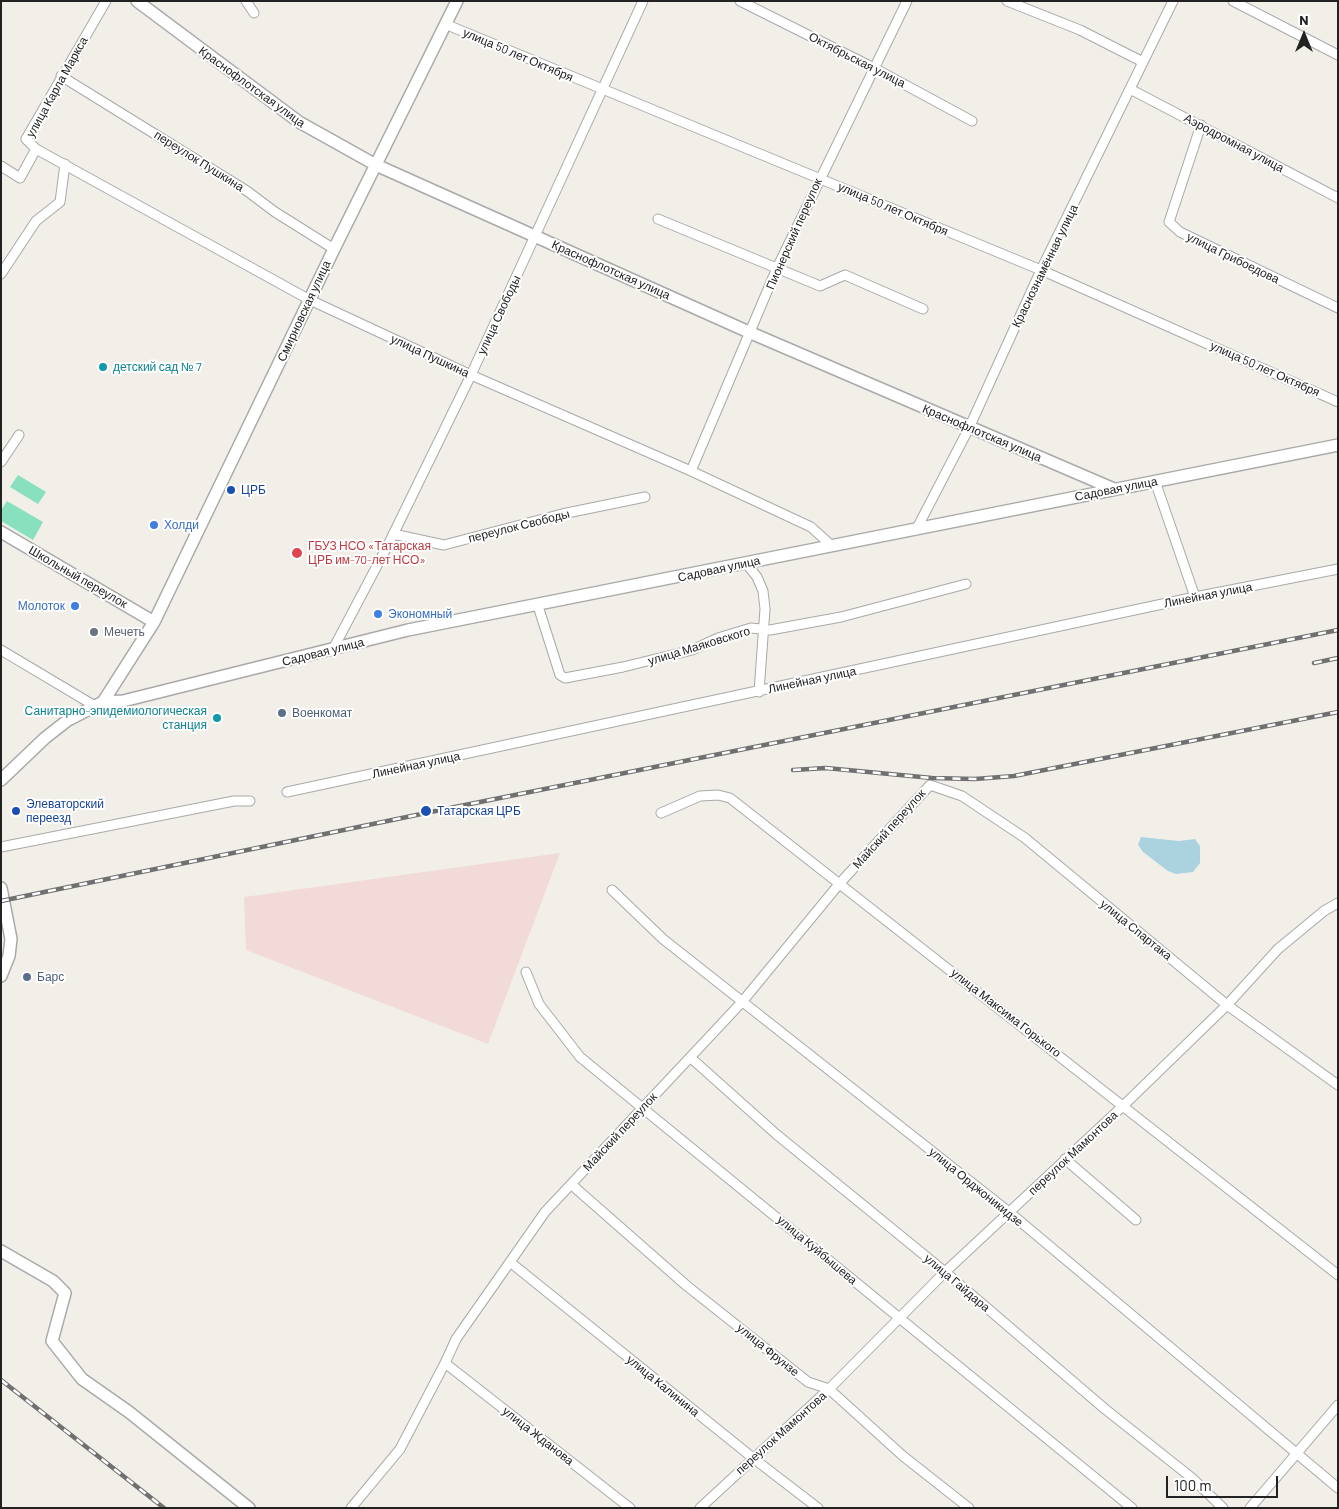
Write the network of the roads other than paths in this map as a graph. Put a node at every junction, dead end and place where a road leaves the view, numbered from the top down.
1 (106, 1) edge
2 (137, 1) edge
3 (246, 1) edge
4 (457, 1) edge
5 (643, 1) edge
6 (740, 1) edge
7 (907, 1) edge
8 (1007, 1) edge
9 (1173, 1) edge
10 (1233, 1) edge
11 (254, 13) dead end
12 (445, 24) junction
13 (1338, 56) edge
14 (1143, 62) junction
15 (874, 68) junction
16 (61, 76) junction
17 (1130, 89) junction
18 (602, 90) junction
19 (972, 121) dead end
20 (1201, 125) junction
21 (36, 149) junction
22 (65, 164) junction
23 (376, 165) junction
24 (1, 166) edge
25 (819, 178) junction
26 (1338, 198) edge
27 (658, 219) dead end
28 (536, 237) junction
29 (334, 249) junction
30 (777, 268) junction
31 (1041, 270) junction
32 (1, 274) edge
33 (310, 300) junction
34 (1338, 308) edge
35 (923, 309) dead end
36 (751, 333) junction
37 (471, 375) junction
38 (1338, 402) edge
39 (969, 428) junction
40 (19, 435) dead end
41 (1338, 445) edge
42 (1, 462) edge
43 (691, 471) junction
44 (1155, 481) junction
45 (1114, 489) junction
46 (645, 497) dead end
47 (916, 530) junction
48 (1, 532) edge
49 (393, 534) junction
50 (832, 546) junction
51 (746, 563) junction
52 (1338, 569) edge
53 (966, 584) dead end
54 (1195, 597) junction
55 (538, 606) junction
56 (154, 622) junction
57 (764, 630) junction
58 (1, 650) edge
59 (332, 650) junction
60 (759, 692) junction
61 (99, 704) junction
62 (1, 780) edge
63 (930, 785) joint
64 (287, 792) dead end
65 (250, 801) dead end
66 (661, 813) dead end
67 (1, 847) edge
68 (840, 883) junction
69 (612, 890) dead end
70 (2, 891) edge
71 (1338, 903) edge
72 (526, 972) dead end
73 (1, 976) edge
74 (742, 1002) junction
75 (1227, 1005) junction
76 (691, 1058) junction
77 (1338, 1085) edge
78 (1124, 1105) junction
79 (643, 1106) junction
80 (1065, 1159) junction
81 (572, 1185) junction
82 (1009, 1212) junction
83 (1136, 1220) dead end
84 (1, 1251) edge
85 (510, 1262) junction
86 (945, 1272) junction
87 (1338, 1275) edge
88 (900, 1319) junction
89 (445, 1363) junction
90 (829, 1389) junction
91 (1338, 1405) edge
92 (1297, 1455) junction
93 (752, 1458) junction
94 (1338, 1488) edge
95 (249, 1508) edge
96 (351, 1508) edge
97 (630, 1508) edge
98 (700, 1508) edge
99 (818, 1508) edge
100 (968, 1508) edge
101 (1132, 1508) edge
102 (1223, 1508) edge
103 (1250, 1508) edge

1 - 16 street, улица Карла Маркса
2 - 23 street, Краснофлотская улица
3 - 11 street
4 - 12 street, Смирновская улица
5 - 18 street, улица Свободы
6 - 15 street, Октябрьская улица
7 - 15 street, Пионерский переулок
8 - 14 street
9 - 14 street, Краснознамённая улица
10 - 13 street
12 - 18 street, улица 50 лет Октября
12 - 23 street, Смирновская улица
14 - 17 street, Краснознамённая улица
15 - 19 street, Октябрьская улица
15 - 25 street, Пионерский переулок
16 - 21 street, улица Карла Маркса
16 - 29 street, переулок Пушкина
17 - 20 street, Аэродромная улица
17 - 31 street, Краснознамённая улица
18 - 25 street, улица 50 лет Октября
18 - 28 street, улица Свободы
20 - 26 street, Аэродромная улица
20 - 34 street, улица Грибоедова
21 - 22 street, улица Пушкина
21 - 24 street, улица Карла Маркса
22 - 32 street
22 - 33 street, улица Пушкина
23 - 28 street, Краснофлотская улица
23 - 29 street, Смирновская улица
25 - 30 street, Пионерский переулок
25 - 31 street, улица 50 лет Октября
27 - 30 street
28 - 36 street, Краснофлотская улица
28 - 37 street, улица Свободы
29 - 33 street, Смирновская улица
30 - 35 street
30 - 36 street, Пионерский переулок
31 - 38 street, улица 50 лет Октября
31 - 39 street, Краснознамённая улица
33 - 37 street, улица Пушкина
33 - 56 street, Смирновская улица
36 - 39 street, Краснофлотская улица
36 - 43 street, Пионерский переулок
37 - 43 street, улица Пушкина
37 - 49 street, улица Свободы
39 - 45 street, Краснофлотская улица
39 - 47 street, Краснознамённая улица
40 - 42 street
41 - 44 street, Садовая улица
43 - 50 street, улица Пушкина
44 - 45 street, Садовая улица
44 - 54 street
45 - 47 street, Садовая улица
46 - 49 street, переулок Свободы
47 - 50 street, Садовая улица
48 - 56 street, Школьный переулок
49 - 59 street, улица Свободы
50 - 51 street, Садовая улица
51 - 55 street, Садовая улица
51 - 57 street
52 - 54 street, Линейная улица
53 - 57 street, улица Маяковского
54 - 60 street, Линейная улица
55 - 57 street, улица Маяковского
55 - 59 street, Садовая улица
56 - 61 street, Смирновская улица
57 - 60 street
58 - 61 street
59 - 61 street, Садовая улица
60 - 64 street, Линейная улица
61 - 62 street
63 - 68 street, Майский переулок
63 - 75 street, улица Спартака
65 - 67 street
66 - 68 street, улица Максима Горького
68 - 74 street, Майский переулок
68 - 78 street, улица Максима Горького
69 - 74 street, улица Орджоникидзе
70 - 73 street
71 - 75 street, переулок Мамонтова
72 - 79 street, улица Куйбышева
74 - 76 street, Майский переулок
74 - 82 street, улица Орджоникидзе
75 - 77 street, улица Спартака
75 - 78 street, переулок Мамонтова
76 - 79 street, Майский переулок
76 - 86 street, улица Гайдара
78 - 80 street, переулок Мамонтова
78 - 87 street, улица Максима Горького
79 - 81 street, Майский переулок
79 - 88 street, улица Куйбышева
80 - 82 street, переулок Мамонтова
80 - 83 street
81 - 85 street, Майский переулок
81 - 90 street, улица Фрунзе
82 - 86 street, переулок Мамонтова
82 - 92 street, улица Орджоникидзе
84 - 95 street
85 - 89 street, Майский переулок
85 - 93 street, улица Калинина
86 - 88 street, переулок Мамонтова
86 - 102 street, улица Гайдара
88 - 90 street, переулок Мамонтова
88 - 101 street, улица Куйбышева
89 - 96 street, Майский переулок
89 - 97 street, улица Жданова
90 - 93 street, переулок Мамонтова
90 - 100 street, улица Фрунзе
91 - 92 street
92 - 94 street, улица Орджоникидзе
92 - 103 street
93 - 98 street, переулок Мамонтова
93 - 99 street, улица Калинина

